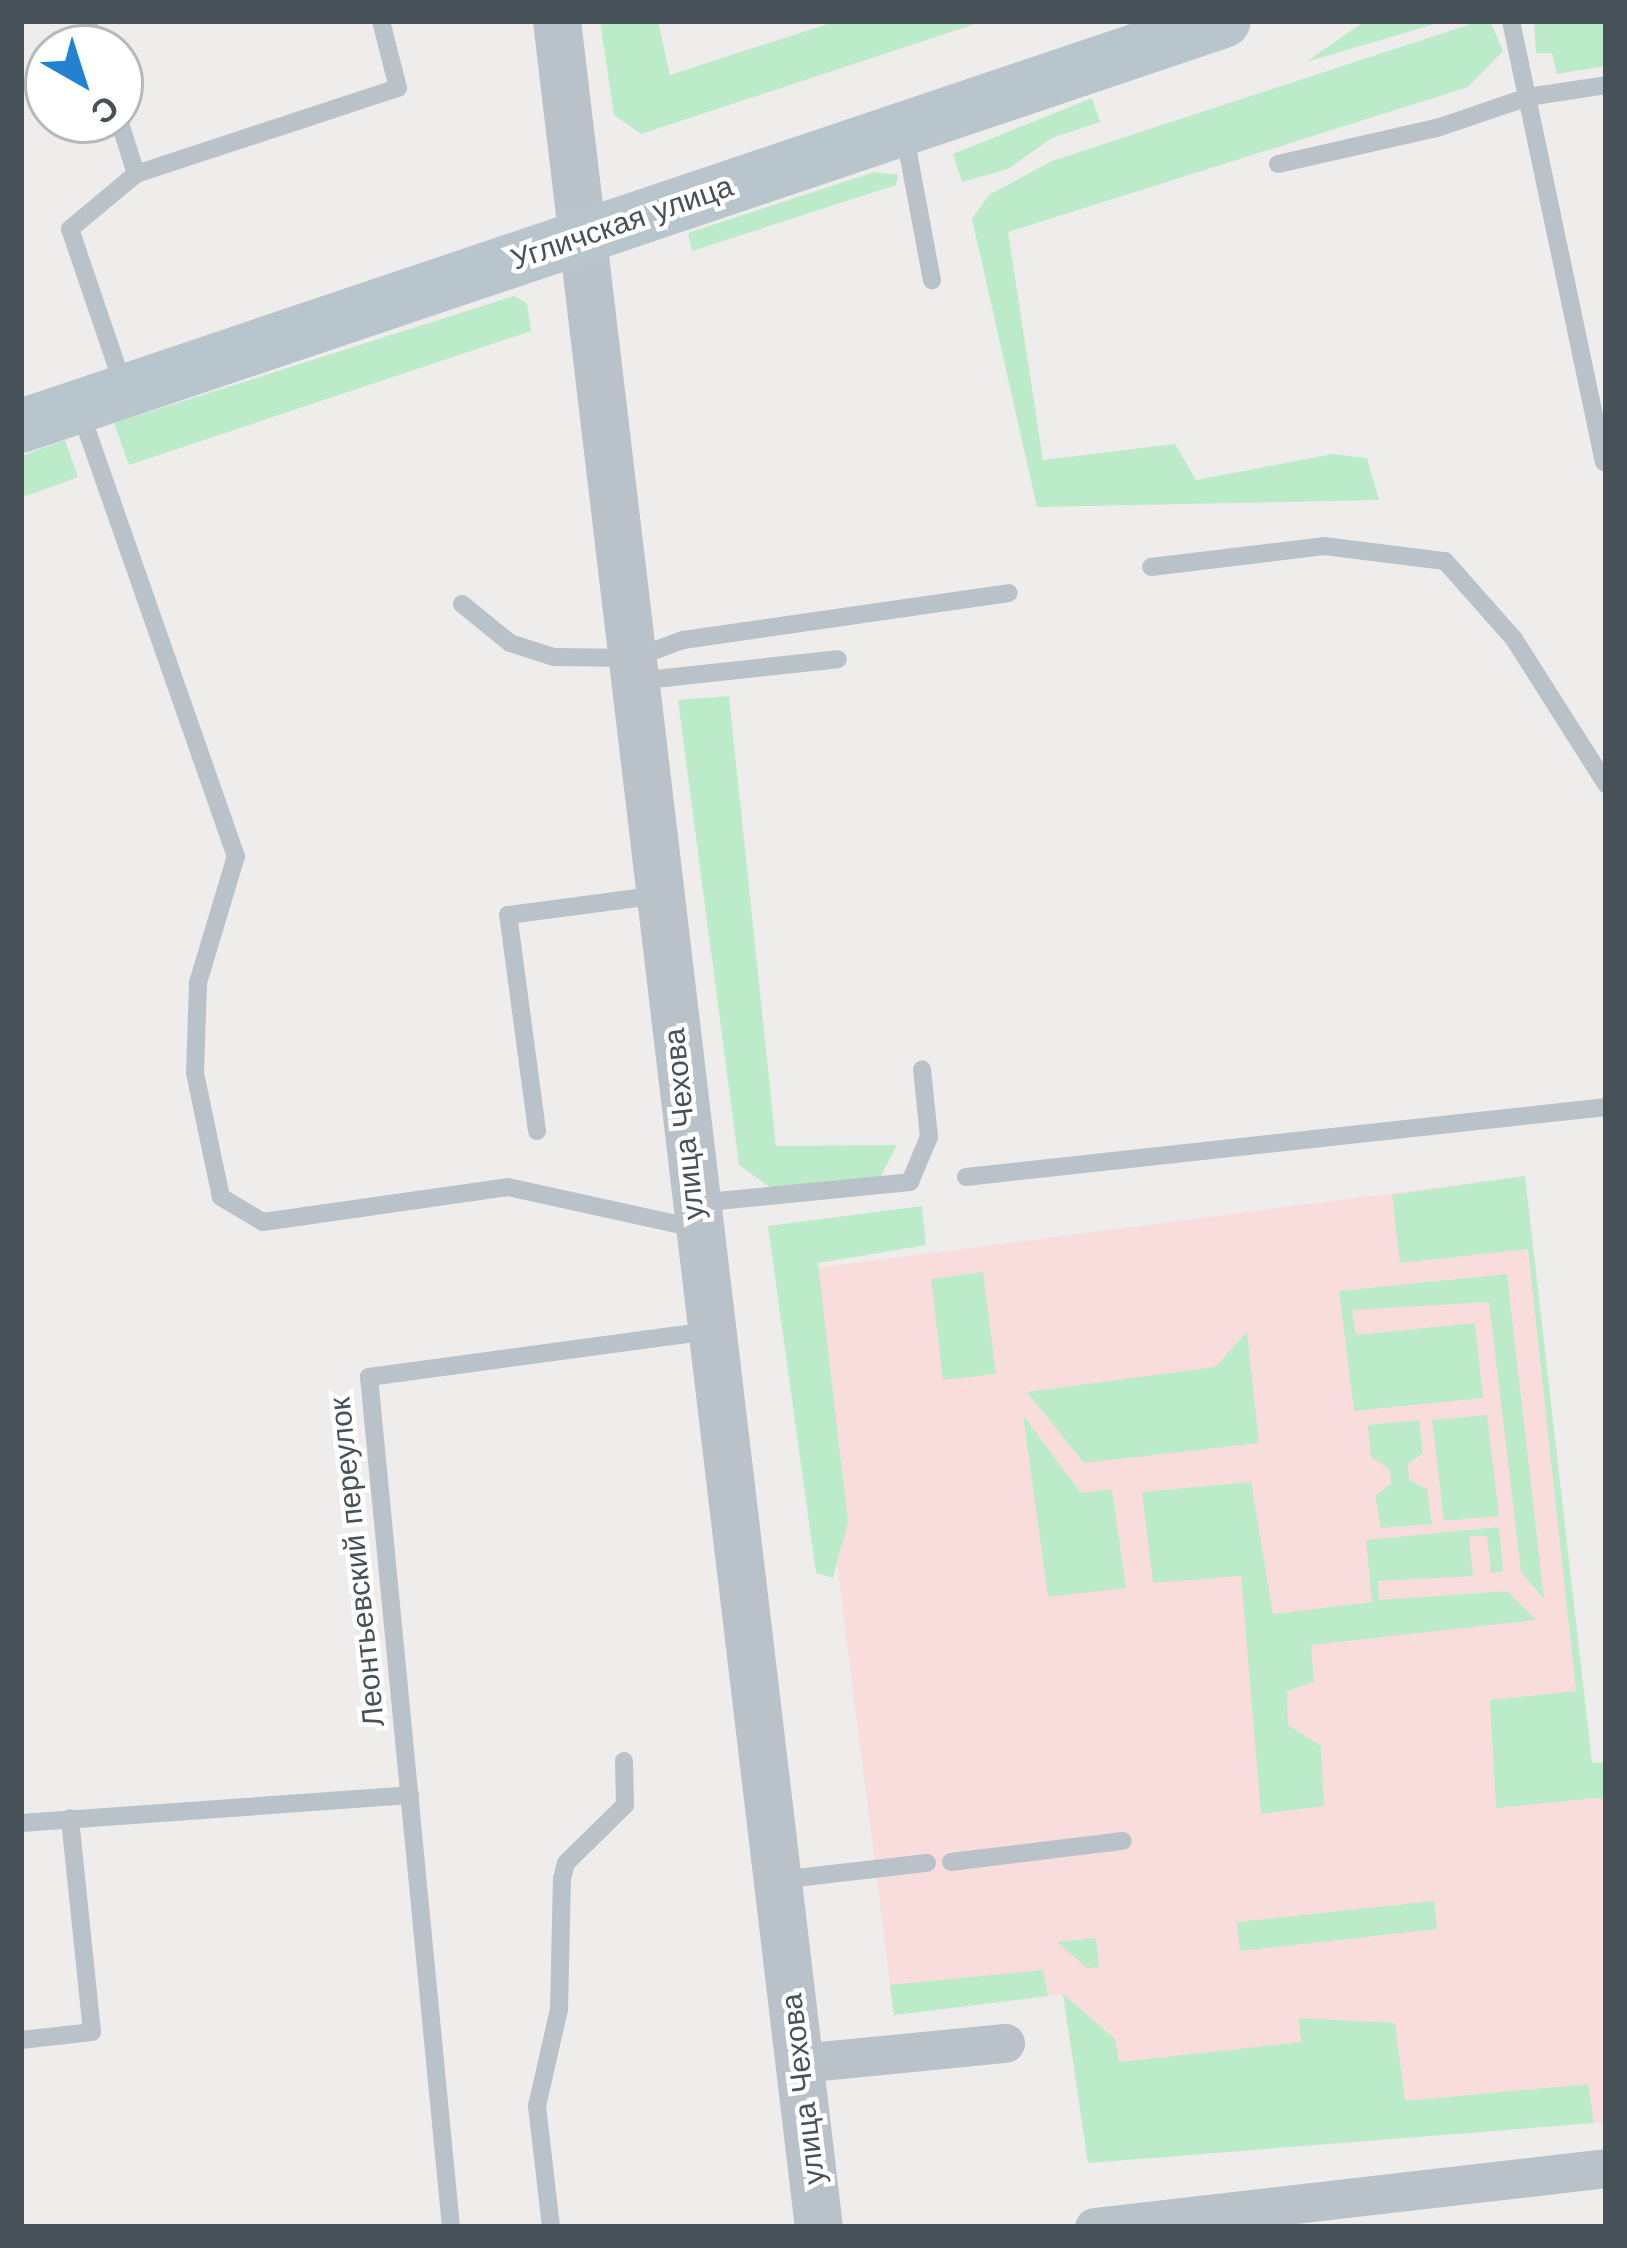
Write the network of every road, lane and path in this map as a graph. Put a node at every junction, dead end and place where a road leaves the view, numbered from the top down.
1 (381, 21) edge
2 (557, 21) edge
3 (1223, 21) edge
4 (1511, 21) edge
5 (1606, 85) edge
6 (1528, 98) junction
7 (904, 128) junction
8 (127, 144) edge
9 (1278, 164) dead end
10 (136, 174) junction
11 (587, 234) junction
12 (932, 280) dead end
13 (102, 398) junction
14 (21, 426) edge
15 (1604, 462) edge
16 (1151, 566) dead end
17 (1009, 593) dead end
18 (462, 604) dead end
19 (838, 659) dead end
20 (636, 670) junction
21 (1606, 784) edge
22 (660, 895) junction
23 (922, 1069) dead end
24 (1606, 1107) edge
25 (537, 1131) dead end
26 (966, 1177) dead end
27 (694, 1215) junction
28 (709, 1331) junction
29 (624, 1762) dead end
30 (410, 1795) junction
31 (70, 1818) junction
32 (21, 1823) edge
33 (1124, 1841) dead end
34 (952, 1862) dead end
35 (927, 1863) dead end
36 (779, 1880) junction
37 (21, 2040) edge
38 (1005, 2044) dead end
39 (800, 2063) junction
40 (1606, 2168) edge
41 (451, 2227) edge
42 (551, 2227) edge
43 (819, 2227) edge
44 (1094, 2227) edge

1 - 10 lane
2 - 11 street, улица Чехова
3 - 7 main road, Угличская улица
4 - 6 lane
5 - 6 lane
6 - 9 lane
6 - 15 lane
7 - 11 main road, Угличская улица
7 - 12 lane
8 - 10 lane
10 - 13 lane
11 - 13 main road, Угличская улица
11 - 20 street, улица Чехова
13 - 14 main road, Угличская улица
13 - 27 lane
16 - 21 lane
17 - 20 lane
18 - 20 lane
19 - 20 lane
20 - 22 street, улица Чехова
22 - 25 lane
22 - 27 street, улица Чехова
23 - 27 lane
24 - 26 lane
27 - 28 street, улица Чехова
28 - 30 lane, Леонтьевский переулок
28 - 36 street, улица Чехова
29 - 42 lane
30 - 31 lane
30 - 41 lane, Леонтьевский переулок
31 - 32 lane
31 - 37 lane
33 - 34 lane
35 - 36 lane
36 - 39 street, улица Чехова
38 - 39 street
39 - 43 street, улица Чехова
40 - 44 street

